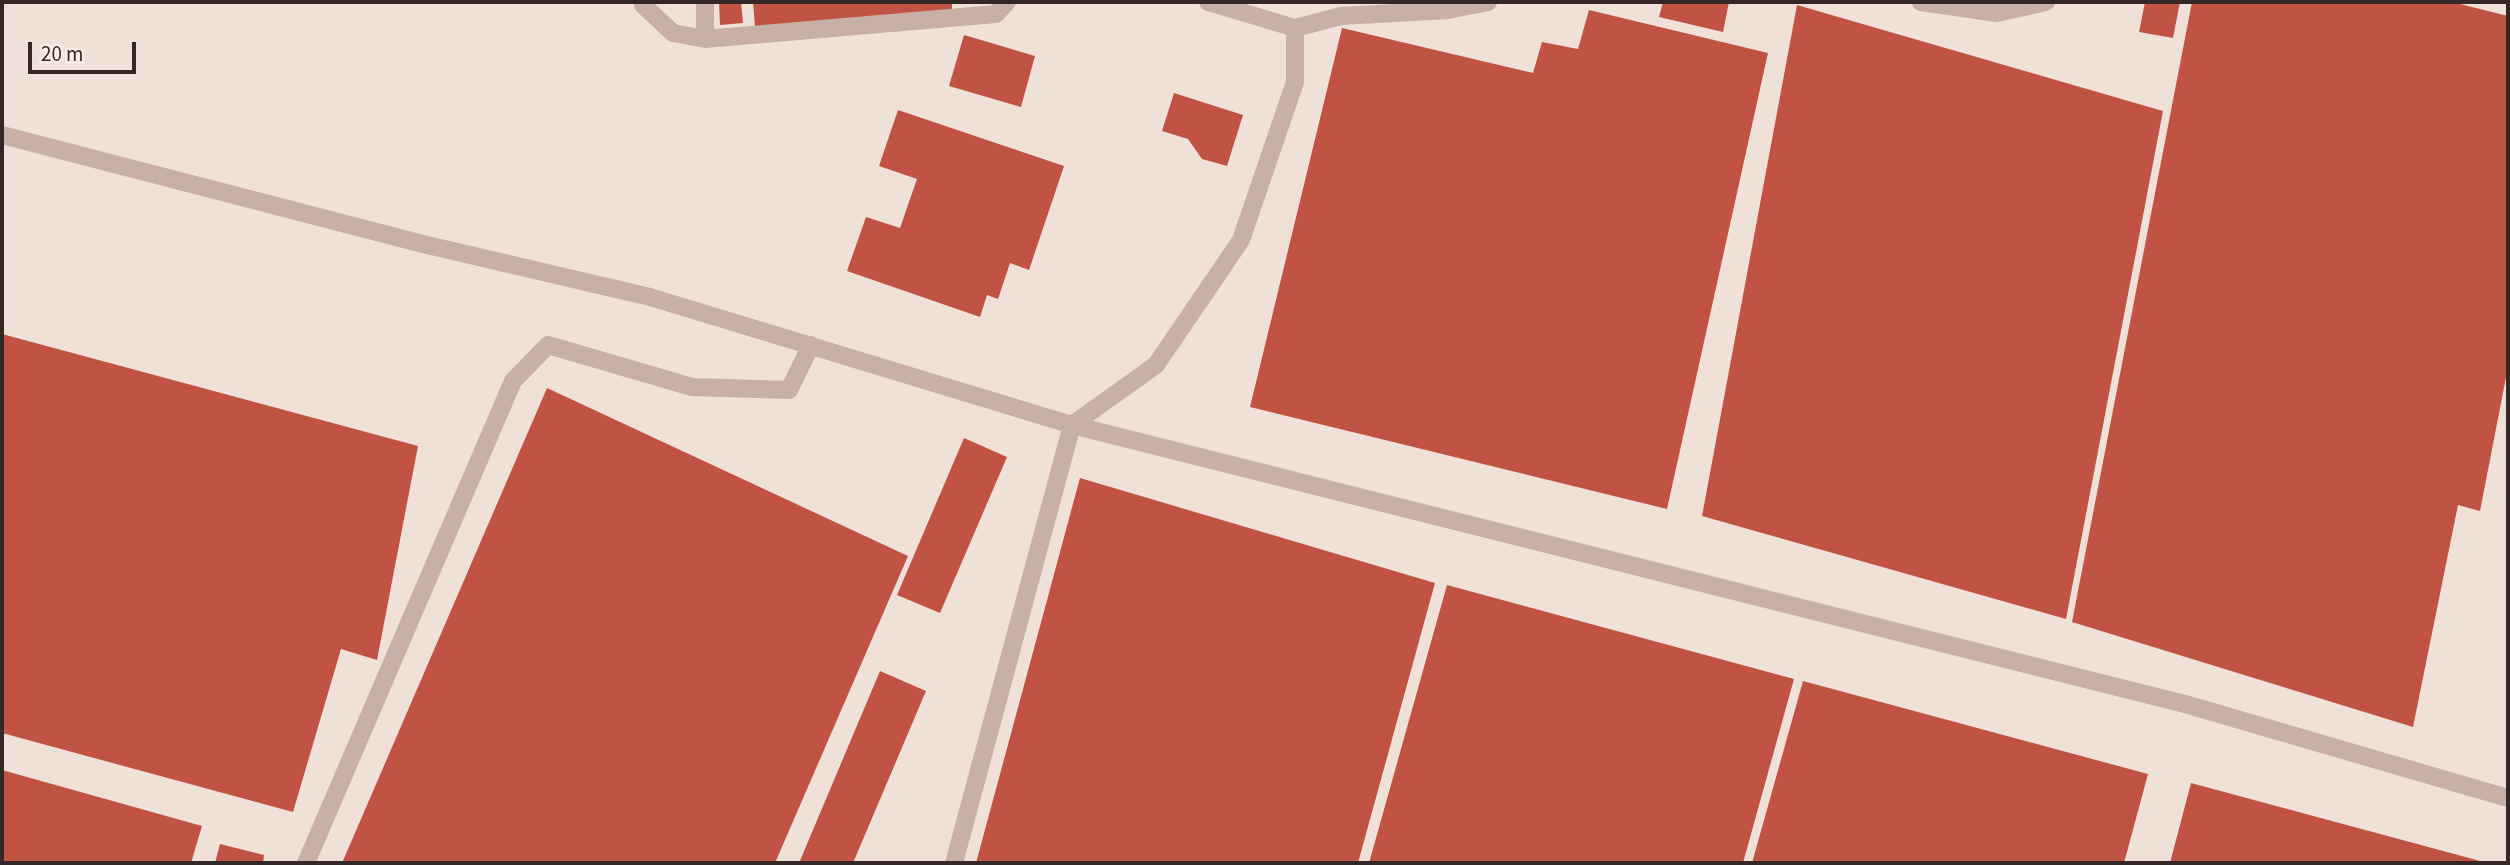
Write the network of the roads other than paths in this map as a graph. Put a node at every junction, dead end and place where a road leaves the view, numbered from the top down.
1 (643, 2) edge
2 (705, 2) edge
3 (1007, 2) edge
4 (1208, 2) edge
5 (1488, 2) edge
6 (1921, 2) edge
7 (2046, 2) edge
8 (1295, 27) junction
9 (705, 39) junction
10 (2, 135) edge
11 (811, 345) junction
12 (1072, 425) junction
13 (2508, 797) edge
14 (306, 863) edge
15 (954, 863) edge

1 - 9 lane
2 - 9 lane
3 - 9 lane
4 - 8 lane
5 - 8 lane
6 - 7 lane
8 - 12 lane
10 - 11 lane
11 - 12 lane
11 - 14 lane
12 - 13 lane
12 - 15 lane

